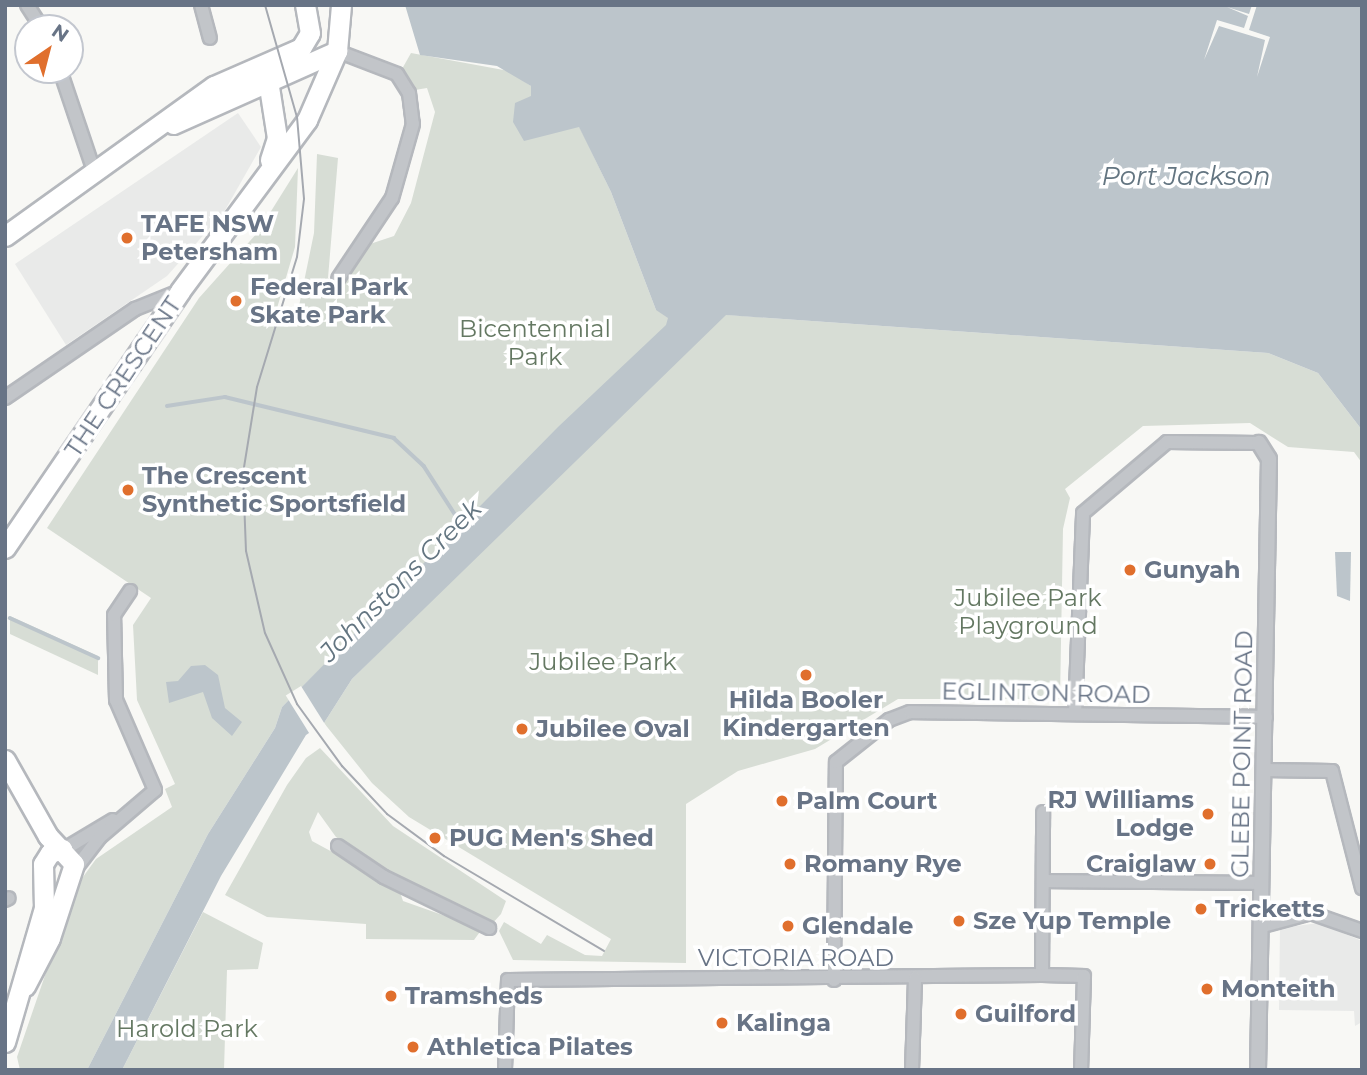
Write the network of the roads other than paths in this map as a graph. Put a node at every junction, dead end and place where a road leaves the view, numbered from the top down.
1 (201, 5) edge
2 (305, 5) edge
3 (341, 5) edge
4 (210, 38) dead end
5 (337, 51) junction
6 (273, 60) junction
7 (266, 83) junction
8 (65, 84) edge
9 (162, 128) junction
10 (95, 174) junction
11 (265, 174) junction
12 (5, 236) edge
13 (338, 279) dead end
14 (180, 291) junction
15 (5, 398) edge
16 (1259, 443) joint
17 (20, 532) junction
18 (5, 548) edge
19 (5, 563) edge
20 (130, 591) dead end
21 (1075, 714) junction
22 (1266, 717) junction
23 (5, 760) edge
24 (1264, 770) junction
25 (25, 799) junction
26 (1043, 812) dead end
27 (123, 817) junction
28 (338, 846) dead end
29 (62, 850) junction
30 (44, 872) junction
31 (71, 876) junction
32 (1043, 881) junction
33 (1262, 883) junction
34 (1362, 888) edge
35 (1263, 926) junction
36 (489, 928) dead end
37 (1362, 931) edge
38 (1042, 975) junction
39 (915, 978) junction
40 (834, 980) junction
41 (25, 986) junction
42 (5, 1042) edge
43 (505, 1070) edge
44 (912, 1070) edge
45 (1081, 1070) edge
46 (1258, 1070) edge

1 - 4 street
2 - 6 main road
3 - 5 main road, THE CRESCENT
5 - 6 main road
5 - 7 main road
5 - 11 main road, THE CRESCENT
5 - 13 street
6 - 7 main road
6 - 9 main road
7 - 9 main road
7 - 11 main road
8 - 10 street
9 - 10 main road
10 - 12 main road
11 - 14 main road, THE CRESCENT
14 - 15 street
14 - 17 main road, THE CRESCENT
16 - 21 street
16 - 22 street, GLEBE POINT ROAD
17 - 18 main road, THE CRESCENT
17 - 19 main road, THE CRESCENT
20 - 27 street
21 - 22 street, EGLINTON ROAD
21 - 40 street, EGLINTON ROAD
22 - 24 street, GLEBE POINT ROAD
23 - 25 main road
24 - 33 street, GLEBE POINT ROAD
24 - 34 street
25 - 29 main road
25 - 30 main road
26 - 32 street
27 - 29 street
27 - 31 street
28 - 36 street
29 - 30 main road
29 - 31 main road
30 - 31 main road
30 - 41 main road
31 - 41 main road
32 - 33 street
32 - 38 street
33 - 35 street, GLEBE POINT ROAD
35 - 37 street
35 - 46 street, GLEBE POINT ROAD
38 - 39 street, VICTORIA ROAD
38 - 45 street, VICTORIA ROAD
39 - 40 street, VICTORIA ROAD
39 - 44 street
40 - 43 street, VICTORIA ROAD
41 - 42 main road

